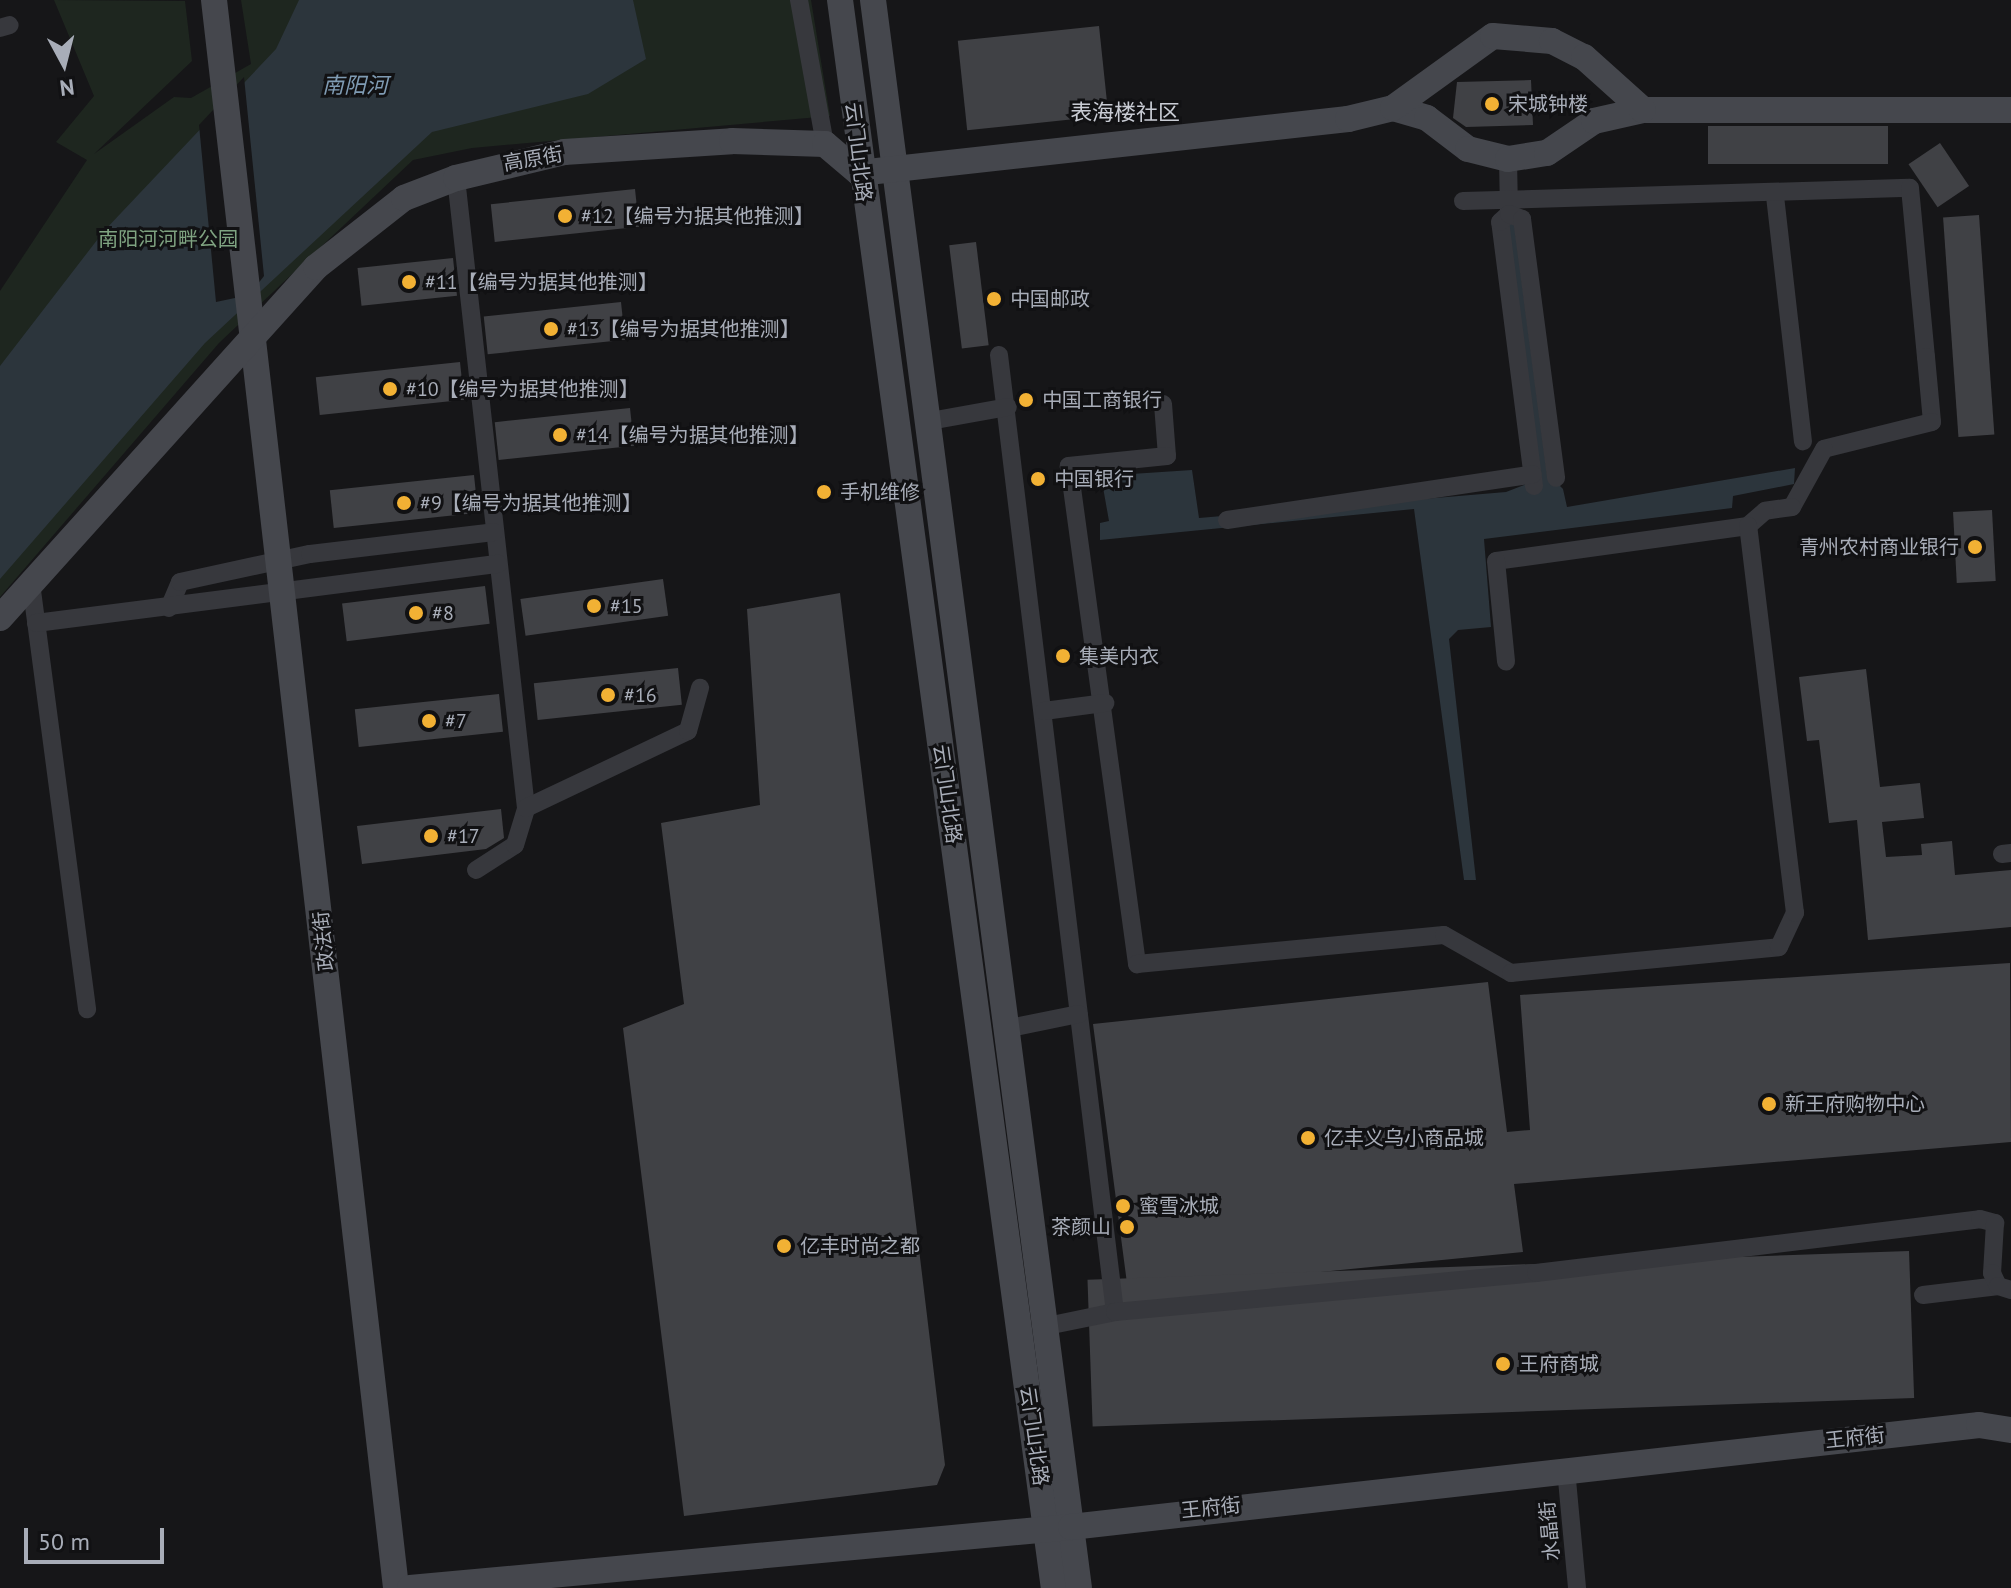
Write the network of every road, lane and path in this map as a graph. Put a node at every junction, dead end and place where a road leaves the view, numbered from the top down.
1 (214, 0) edge
2 (799, 0) edge
3 (840, 0) edge
4 (873, 0) edge
5 (1393, 108) junction
6 (1643, 110) junction
7 (2011, 110) edge
8 (825, 144) junction
9 (1508, 159) junction
10 (893, 170) junction
11 (859, 173) junction
12 (456, 178) junction
13 (1775, 196) junction
14 (1463, 201) dead end
15 (1509, 208) junction
16 (253, 331) junction
17 (999, 355) dead end
18 (1163, 404) dead end
19 (1008, 407) junction
20 (930, 421) junction
21 (1803, 441) dead end
22 (1556, 478) dead end
23 (1227, 520) dead end
24 (1748, 526) junction
25 (494, 532) junction
26 (281, 561) junction
27 (498, 564) junction
28 (31, 583) junction
29 (285, 592) junction
30 (169, 608) junction
31 (0, 618) edge
32 (36, 623) junction
33 (1506, 662) dead end
34 (700, 688) dead end
35 (1105, 703) junction
36 (1044, 711) junction
37 (526, 808) junction
38 (476, 870) dead end
39 (87, 1009) dead end
40 (1079, 1014) junction
41 (1010, 1028) junction
42 (2004, 1288) edge
43 (1923, 1295) dead end
44 (1115, 1312) junction
45 (1047, 1326) junction
46 (2011, 1430) edge
47 (1566, 1469) junction
48 (1059, 1528) junction
49 (396, 1588) edge
50 (410, 1588) edge
51 (1054, 1588) edge
52 (1079, 1588) edge
53 (1577, 1588) edge

1 - 16 street, 政法街
2 - 8 street
3 - 11 street, 云门山北路
4 - 10 street, 云门山北路
5 - 6 street
5 - 9 street
5 - 10 street
6 - 7 street
6 - 9 street
8 - 11 street
8 - 12 street, 高原街
9 - 15 street
10 - 11 street
10 - 20 street, 云门山北路
11 - 48 street, 云门山北路
12 - 16 street, 高原街
12 - 25 street
13 - 15 street
13 - 21 street
13 - 24 street
14 - 15 street
15 - 22 street
15 - 23 street
16 - 26 street, 政法街
16 - 28 street, 高原街
17 - 19 street
18 - 35 street
19 - 20 street
19 - 36 street
20 - 41 street, 云门山北路
24 - 33 street
24 - 35 street
25 - 26 street
25 - 27 street
26 - 29 street, 政法街
26 - 30 street
27 - 29 street
27 - 37 street
28 - 31 street, 高原街
28 - 32 street
29 - 30 street
29 - 49 street, 政法街
30 - 32 street
32 - 39 street
34 - 37 street
35 - 36 street
36 - 40 street
37 - 38 street
40 - 41 street
40 - 44 street
41 - 45 street, 云门山北路
42 - 43 street
42 - 44 street
44 - 45 street
45 - 48 street, 云门山北路
46 - 47 street, 王府街
47 - 48 street, 王府街
47 - 53 street, 水晶街
48 - 50 street, 王府街
48 - 51 street, 云门山北路
48 - 52 street, 云门山北路

